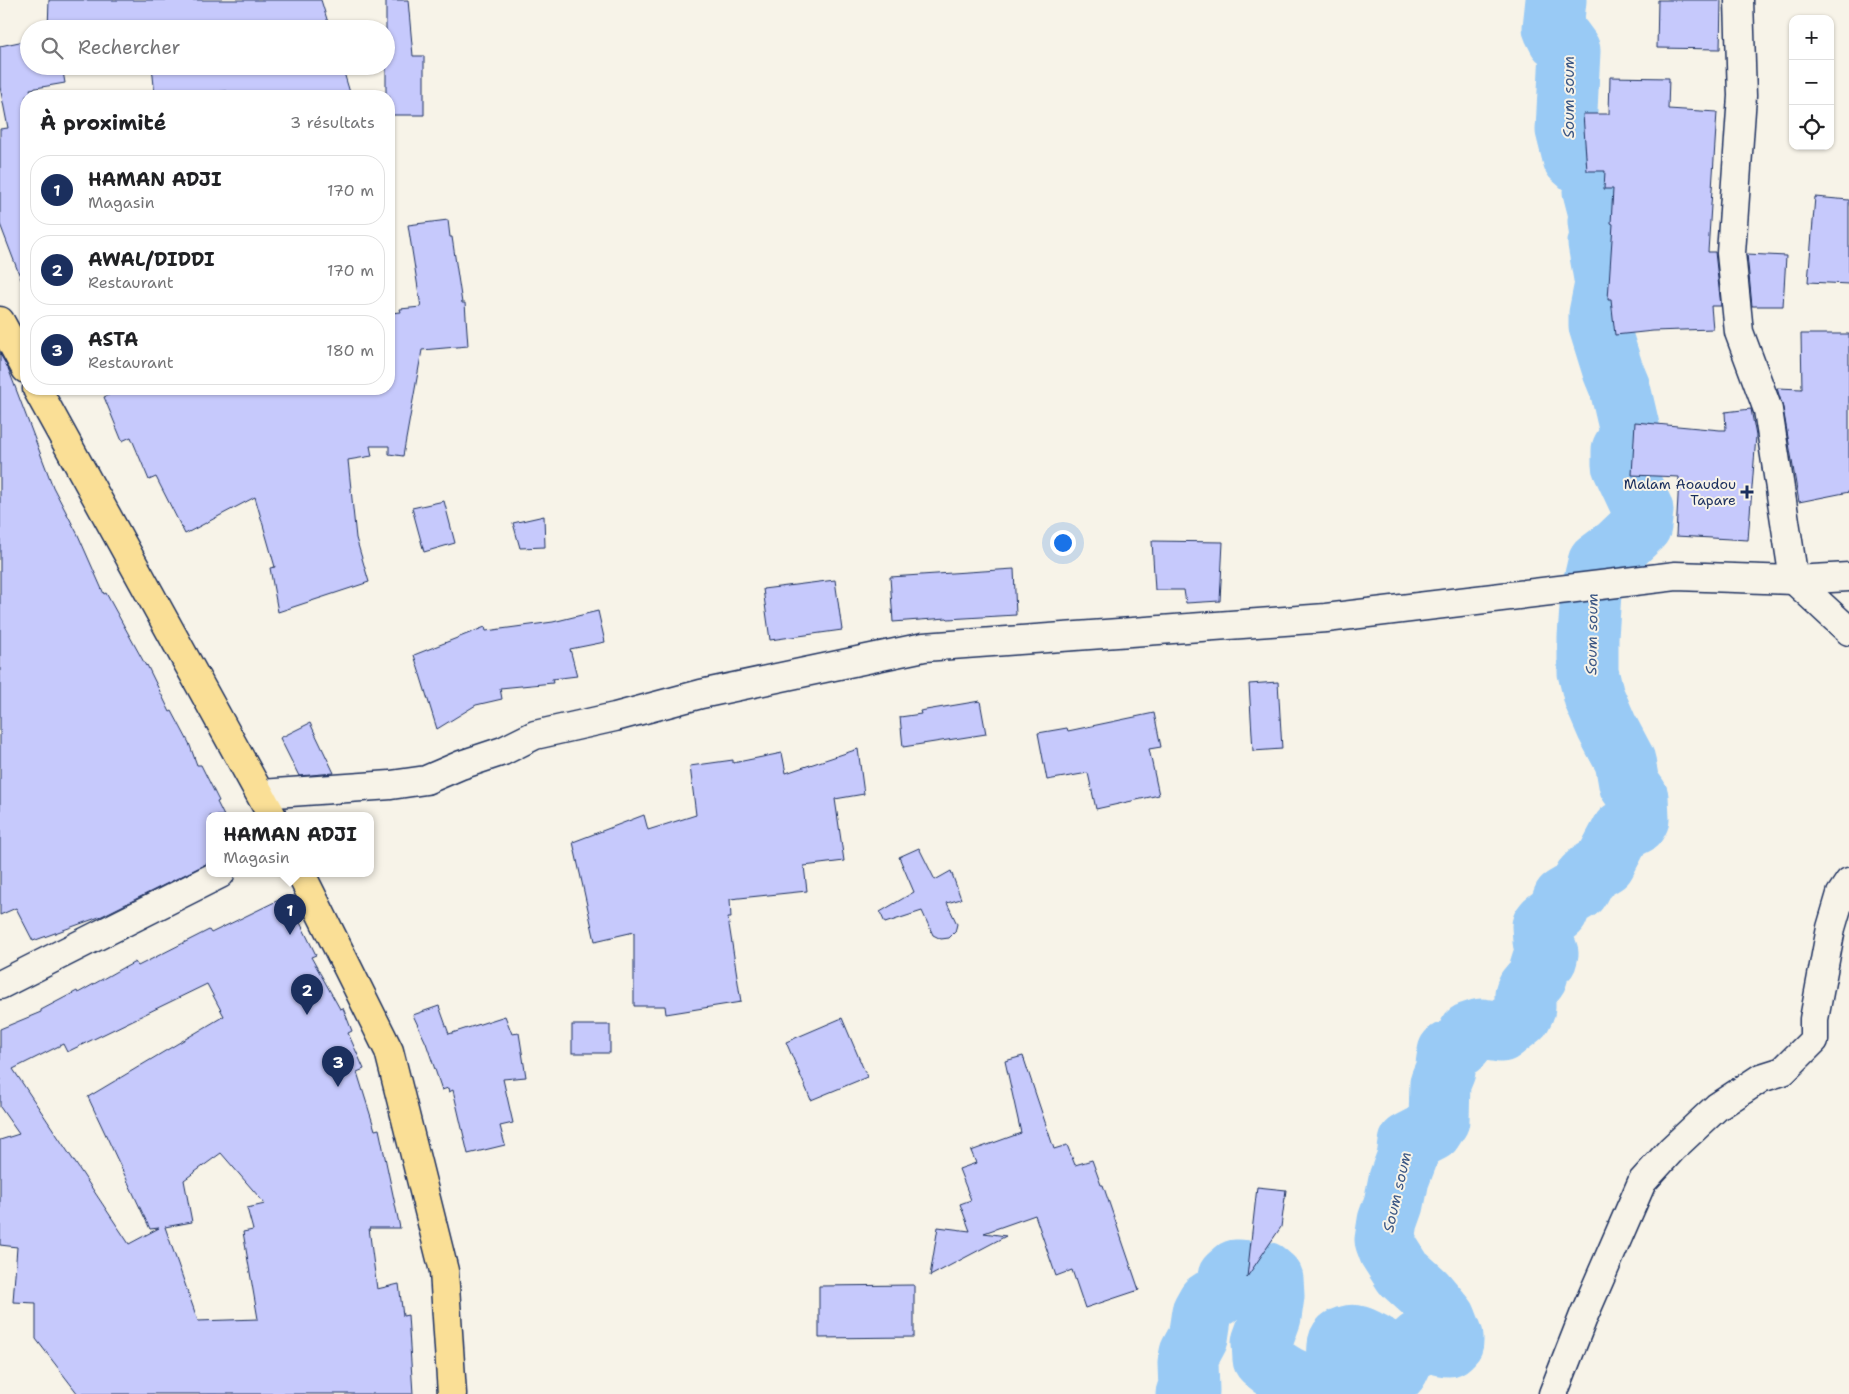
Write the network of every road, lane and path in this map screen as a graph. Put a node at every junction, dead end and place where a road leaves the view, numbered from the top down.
1 (1739, 0) edge
2 (0, 321) edge
3 (20, 357) edge
4 (40, 395) edge
5 (1849, 577) edge
6 (1794, 580) junction
7 (1849, 631) edge
8 (267, 805) edge
9 (214, 877) edge
10 (302, 877) edge
11 (1849, 882) edge
12 (0, 985) edge
13 (452, 1394) edge
14 (1553, 1394) edge

1 - 6 street
2 - 3 main road
4 - 8 main road
5 - 6 street
6 - 7 street
6 - 8 street
9 - 12 street
10 - 13 main road
11 - 14 street

